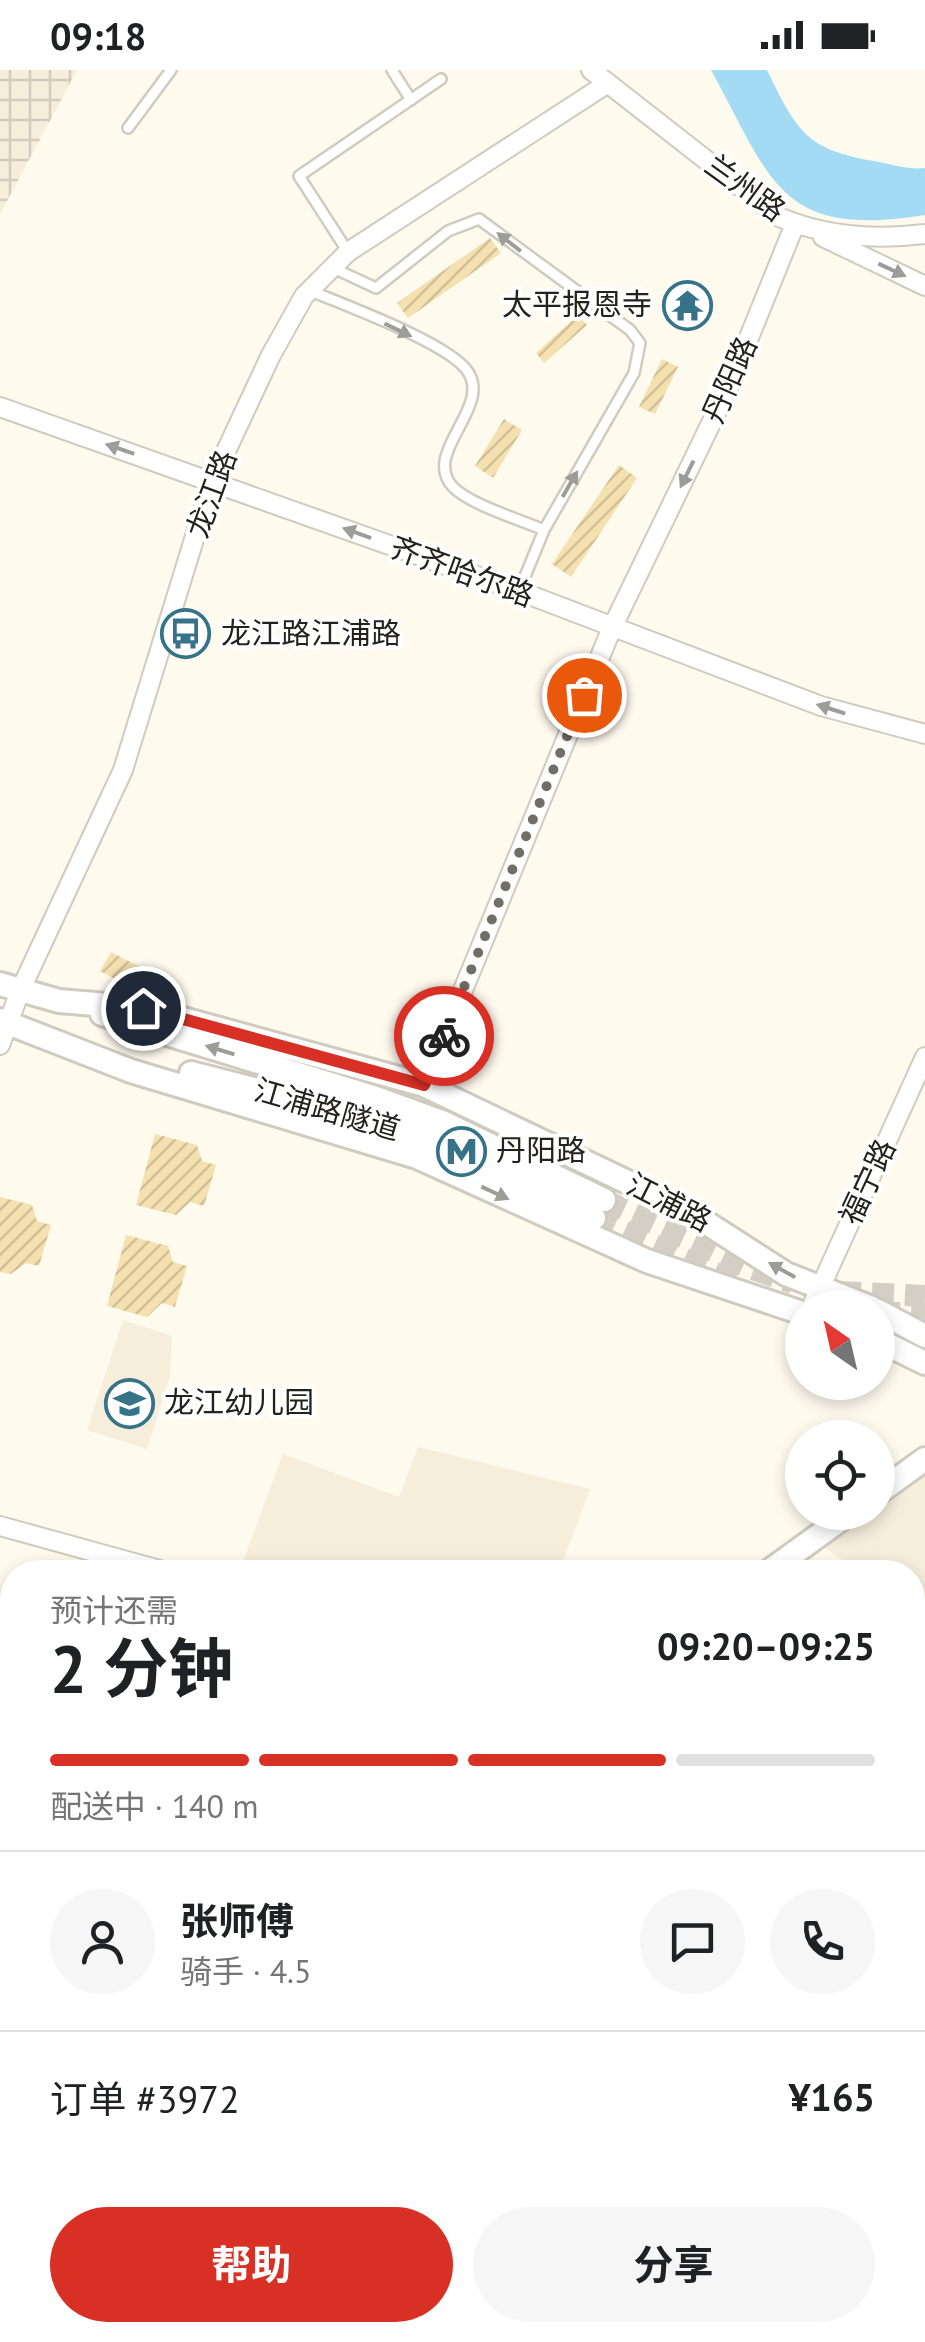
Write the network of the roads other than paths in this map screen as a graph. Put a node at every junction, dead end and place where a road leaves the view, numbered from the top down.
1 (171, 70) edge
2 (392, 70) edge
3 (590, 70) edge
4 (440, 79) dead end
5 (608, 84) junction
6 (411, 100) junction
7 (128, 128) dead end
8 (795, 224) junction
9 (925, 234) edge
10 (348, 252) junction
11 (330, 266) junction
12 (925, 286) edge
13 (309, 290) junction
14 (0, 407) edge
15 (212, 481) junction
16 (544, 530) junction
17 (519, 591) junction
18 (612, 630) junction
19 (925, 734) edge
20 (10, 988) edge
21 (59, 1001) junction
22 (2, 1029) edge
23 (47, 1035) junction
24 (925, 1057) edge
25 (424, 1085) junction
26 (805, 1290) edge
27 (819, 1290) edge
28 (785, 1307) edge
29 (895, 1320) edge
30 (925, 1336) edge
31 (895, 1348) edge
32 (925, 1363) edge
33 (925, 1459) edge
34 (895, 1481) edge
35 (0, 1526) edge
36 (826, 1530) edge
37 (124, 1560) edge
38 (785, 1560) edge

1 - 7 lane
2 - 6 lane
3 - 5 street, 兰州路
4 - 6 lane
5 - 8 street, 兰州路
5 - 10 street, 龙江路
6 - 10 lane
8 - 9 street, 兰州路
8 -> 12 street
8 -> 18 street, 丹阳路
10 - 11 street, 龙江路
11 - 13 street, 龙江路
16 -> 11 lane
13 - 15 street, 龙江路
13 -> 16 lane
15 -> 14 street, 齐齐哈尔路
17 -> 15 street, 齐齐哈尔路
15 - 20 street, 龙江路
16 - 17 lane
17 - 18 street, 齐齐哈尔路
19 -> 18 street, 齐齐哈尔路
18 - 25 street, 丹阳路
20 - 21 main road, 江浦路
20 - 22 street, 龙江路
23 -> 21 main road, 江浦路隧道
21 - 25 main road, 江浦路
22 - 23 main road, 江浦路
23 -> 28 main road, 江浦路
24 - 27 street, 福宁路
26 -> 25 main road, 江浦路
29 - 30 main road, 江浦路
31 - 32 main road
33 - 34 main road
35 - 37 street
36 - 38 main road

